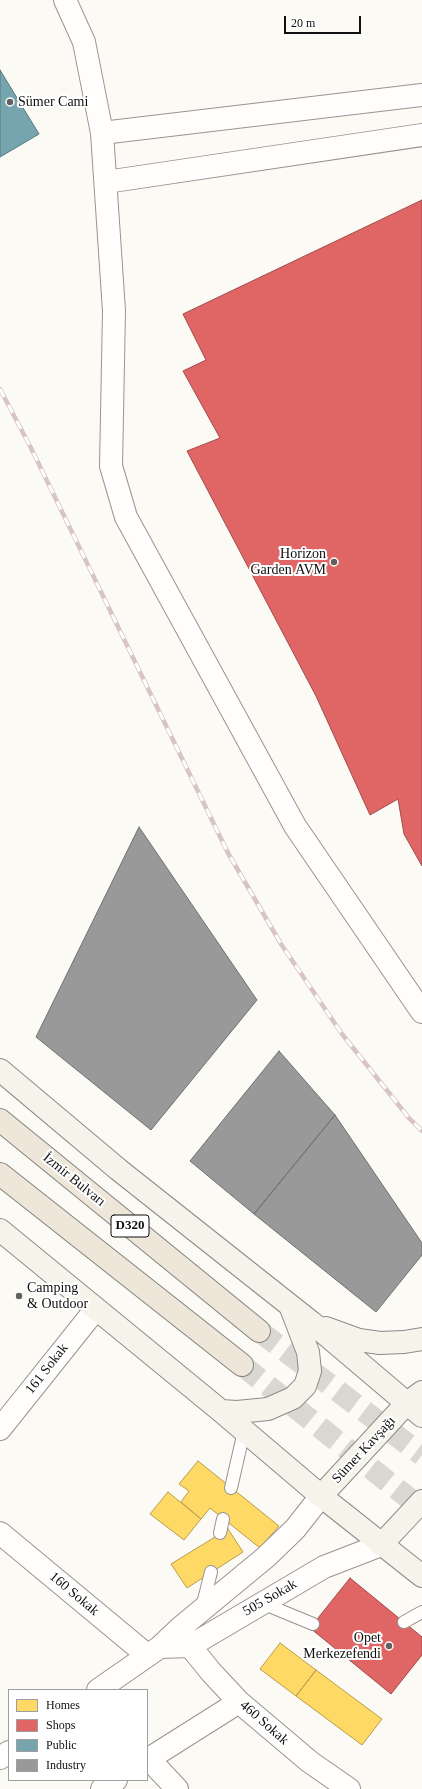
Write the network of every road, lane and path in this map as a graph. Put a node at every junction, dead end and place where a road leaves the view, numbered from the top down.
1 (64, 0) edge
2 (422, 95) edge
3 (102, 133) junction
4 (422, 134) edge
5 (106, 182) junction
6 (422, 1012) edge
7 (0, 1070) edge
8 (0, 1120) edge
9 (0, 1174) edge
10 (0, 1230) edge
11 (290, 1305) junction
12 (94, 1310) junction
13 (311, 1322) junction
14 (259, 1330) tunnel mouth
15 (422, 1339) edge
16 (242, 1365) tunnel mouth
17 (417, 1404) edge
18 (221, 1411) junction
19 (0, 1429) edge
20 (244, 1432) junction
21 (231, 1488) dead end
22 (321, 1496) junction
23 (422, 1501) edge
24 (224, 1519) dead end
25 (0, 1533) edge
26 (220, 1533) dead end
27 (381, 1545) junction
28 (211, 1572) dead end
29 (422, 1576) edge
30 (262, 1603) junction
31 (202, 1610) junction
32 (422, 1612) edge
33 (404, 1622) dead end
34 (312, 1624) dead end
35 (190, 1646) junction
36 (154, 1651) junction
37 (99, 1689) edge
38 (239, 1702) junction
39 (148, 1760) edge
40 (114, 1781) edge
41 (102, 1789) edge
42 (177, 1789) edge
43 (349, 1789) edge

1 - 3 street
2 - 3 street
3 - 5 street
4 - 5 street
5 - 6 street
7 - 11 main road
8 - 14 main road, İzmir Bulvarı / D320
9 - 16 main road, D320
10 - 12 main road
11 - 13 main road
11 - 18 main road
12 - 18 main road
12 - 19 street, 161 Sokak
13 - 15 main road
13 - 17 main road
17 - 22 main road, Sümer Kavşağı
18 - 20 main road
20 - 21 lane
20 - 22 main road
22 - 27 main road
22 - 31 street
23 - 27 main road
24 - 26 lane
25 - 36 street, 160 Sokak
27 - 29 main road
27 - 30 street, 505 Sokak
28 - 31 lane
30 - 34 lane
30 - 35 street, 505 Sokak
31 - 36 street
32 - 33 lane
35 - 36 street, 505 Sokak
35 - 38 street, 460 Sokak
36 - 37 street
38 - 39 street
38 - 43 street, 460 Sokak
39 - 42 street
40 - 41 street

